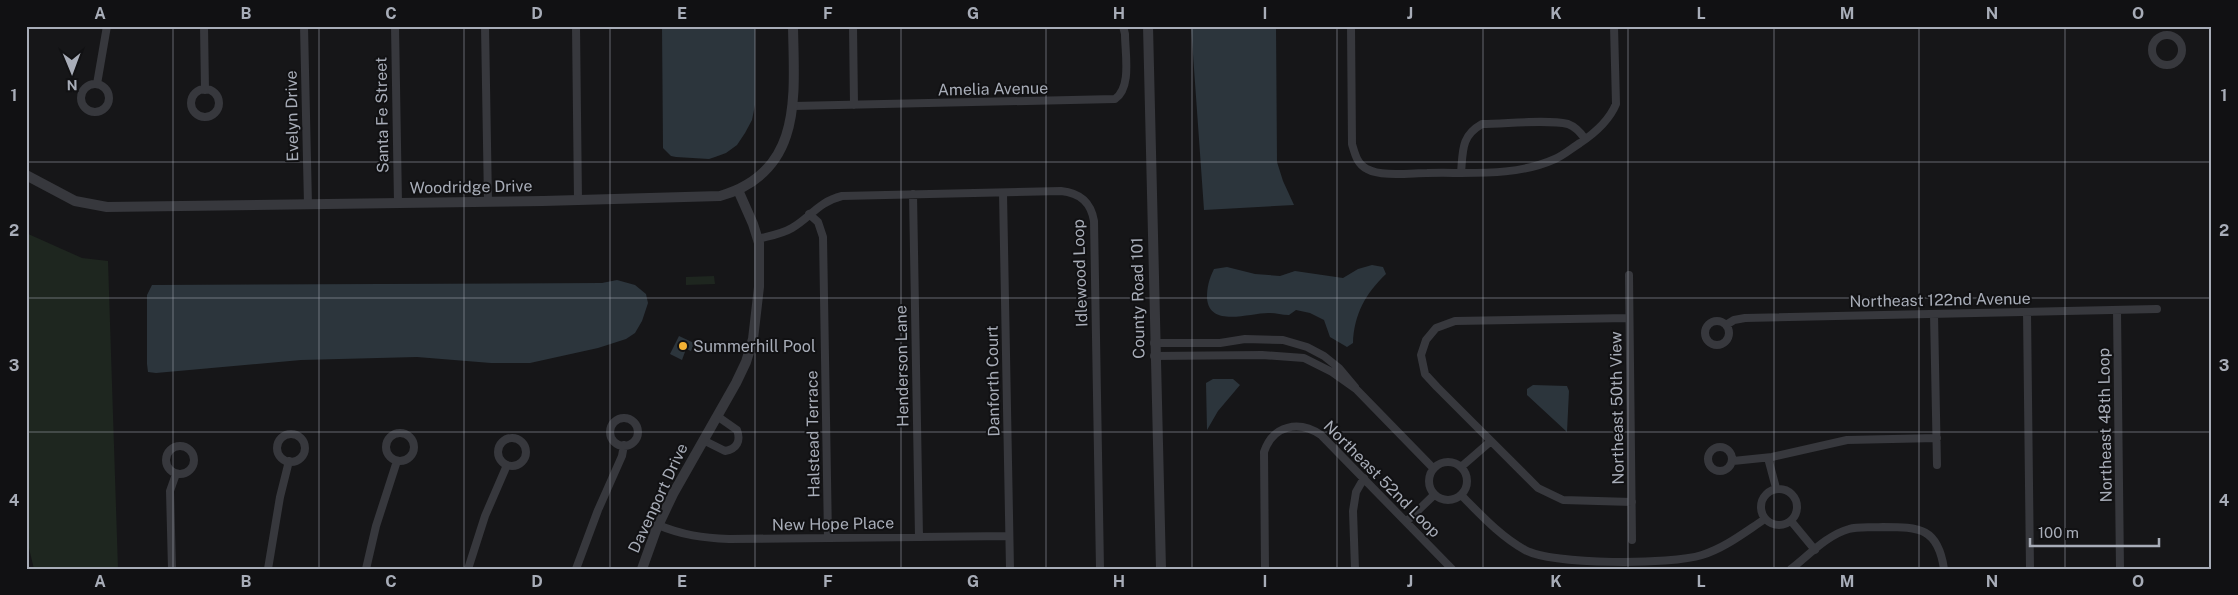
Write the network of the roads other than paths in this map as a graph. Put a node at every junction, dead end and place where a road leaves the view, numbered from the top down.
1 (108, 26) edge
2 (204, 26) edge
3 (304, 26) edge
4 (395, 26) edge
5 (485, 26) edge
6 (576, 26) edge
7 (792, 26) edge
8 (853, 26) edge
9 (1123, 26) edge
10 (1148, 26) edge
11 (1351, 26) edge
12 (1614, 26) edge
13 (97, 84) dead end
14 (204, 90) dead end
15 (854, 105) junction
16 (793, 106) junction
17 (1585, 139) junction
18 (1461, 172) junction
19 (26, 175) edge
20 (738, 190) junction
21 (1003, 193) junction
22 (913, 194) junction
23 (578, 201) junction
24 (488, 202) junction
25 (398, 203) junction
26 (308, 205) junction
27 (809, 214) junction
28 (758, 239) junction
29 (1629, 275) dead end
30 (2157, 309) dead end
31 (2117, 311) junction
32 (2027, 312) junction
33 (1934, 314) junction
34 (1629, 318) junction
35 (1726, 325) dead end
36 (1154, 343) junction
37 (1154, 356) junction
38 (1356, 389) junction
39 (717, 416) junction
40 (1937, 438) junction
41 (703, 440) junction
42 (1491, 441) junction
43 (624, 445) dead end
44 (1768, 458) junction
45 (289, 461) dead end
46 (397, 461) dead end
47 (1733, 462) dead end
48 (507, 465) dead end
49 (1937, 465) dead end
50 (1461, 467) junction
51 (1433, 468) junction
52 (176, 474) dead end
53 (1364, 478) junction
54 (1776, 488) junction
55 (1434, 495) junction
56 (1461, 495) junction
57 (1632, 502) junction
58 (1765, 519) junction
59 (1791, 521) junction
60 (1406, 522) junction
61 (658, 525) junction
62 (1009, 536) junction
63 (919, 537) junction
64 (828, 538) junction
65 (1632, 540) dead end
66 (1815, 550) junction
67 (172, 569) edge
68 (268, 569) edge
69 (366, 569) edge
70 (468, 569) edge
71 (576, 569) edge
72 (642, 569) edge
73 (1010, 569) edge
74 (1100, 569) edge
75 (1161, 569) edge
76 (1265, 569) edge
77 (1355, 569) edge
78 (1452, 569) edge
79 (1791, 569) edge
80 (1944, 569) edge
81 (2030, 569) edge
82 (2120, 569) edge

1 - 13 street
2 - 14 street
3 - 26 street, Evelyn Drive
4 - 25 street, Santa Fe Street
5 - 24 street
6 - 23 street
7 - 16 street, Woodridge Drive
8 - 15 street
9 - 15 street, Amelia Avenue
10 - 36 street, County Road 101
11 - 18 street
12 - 17 street
15 - 16 street, Amelia Avenue
16 - 20 street, Woodridge Drive
17 - 18 street
17 - 18 street
19 - 26 street, Woodridge Drive
20 - 23 street, Woodridge Drive
20 - 28 street, Davenport Drive
21 - 22 street, Idlewood Loop
21 - 62 street, Danforth Court
21 - 74 street, Idlewood Loop
22 - 27 street, Idlewood Loop
22 - 63 street, Henderson Lane
23 - 24 street, Woodridge Drive
24 - 25 street, Woodridge Drive
25 - 26 street, Woodridge Drive
27 - 28 street, Idlewood Loop
27 - 64 street, Halstead Terrace
28 - 39 street, Davenport Drive
29 - 34 street, Northeast 50th View
30 - 31 street, Northeast 122nd Avenue
31 - 32 street, Northeast 122nd Avenue
31 - 82 street, Northeast 48th Loop
32 - 33 street, Northeast 122nd Avenue
32 - 81 street
33 - 35 street, Northeast 122nd Avenue
33 - 40 street
34 - 42 street
34 - 57 street, Northeast 50th View
36 - 37 street, County Road 101
36 - 38 street
37 - 38 street
37 - 75 street, County Road 101
38 - 51 street
39 - 41 street, Davenport Drive
39 - 41 street, Davenport Drive
40 - 44 street
40 - 49 street
41 - 61 street, Davenport Drive
42 - 50 street
42 - 57 street
43 - 71 street
44 - 47 street
44 - 54 street
45 - 68 street
46 - 69 street
48 - 70 street
50 - 51 street
50 - 56 street
51 - 55 street
52 - 67 street
53 - 60 street, Northeast 52nd Loop
53 - 76 street, Northeast 52nd Loop
53 - 77 street
54 - 58 street
54 - 59 street
55 - 56 street
55 - 60 street
56 - 58 street
57 - 65 street, Northeast 50th View
58 - 59 street
59 - 66 street
60 - 78 street, Northeast 52nd Loop
61 - 64 street, New Hope Place
61 - 72 street, Davenport Drive
62 - 63 street, New Hope Place
62 - 73 street, Danforth Court
63 - 64 street, New Hope Place
66 - 79 street
66 - 80 street

